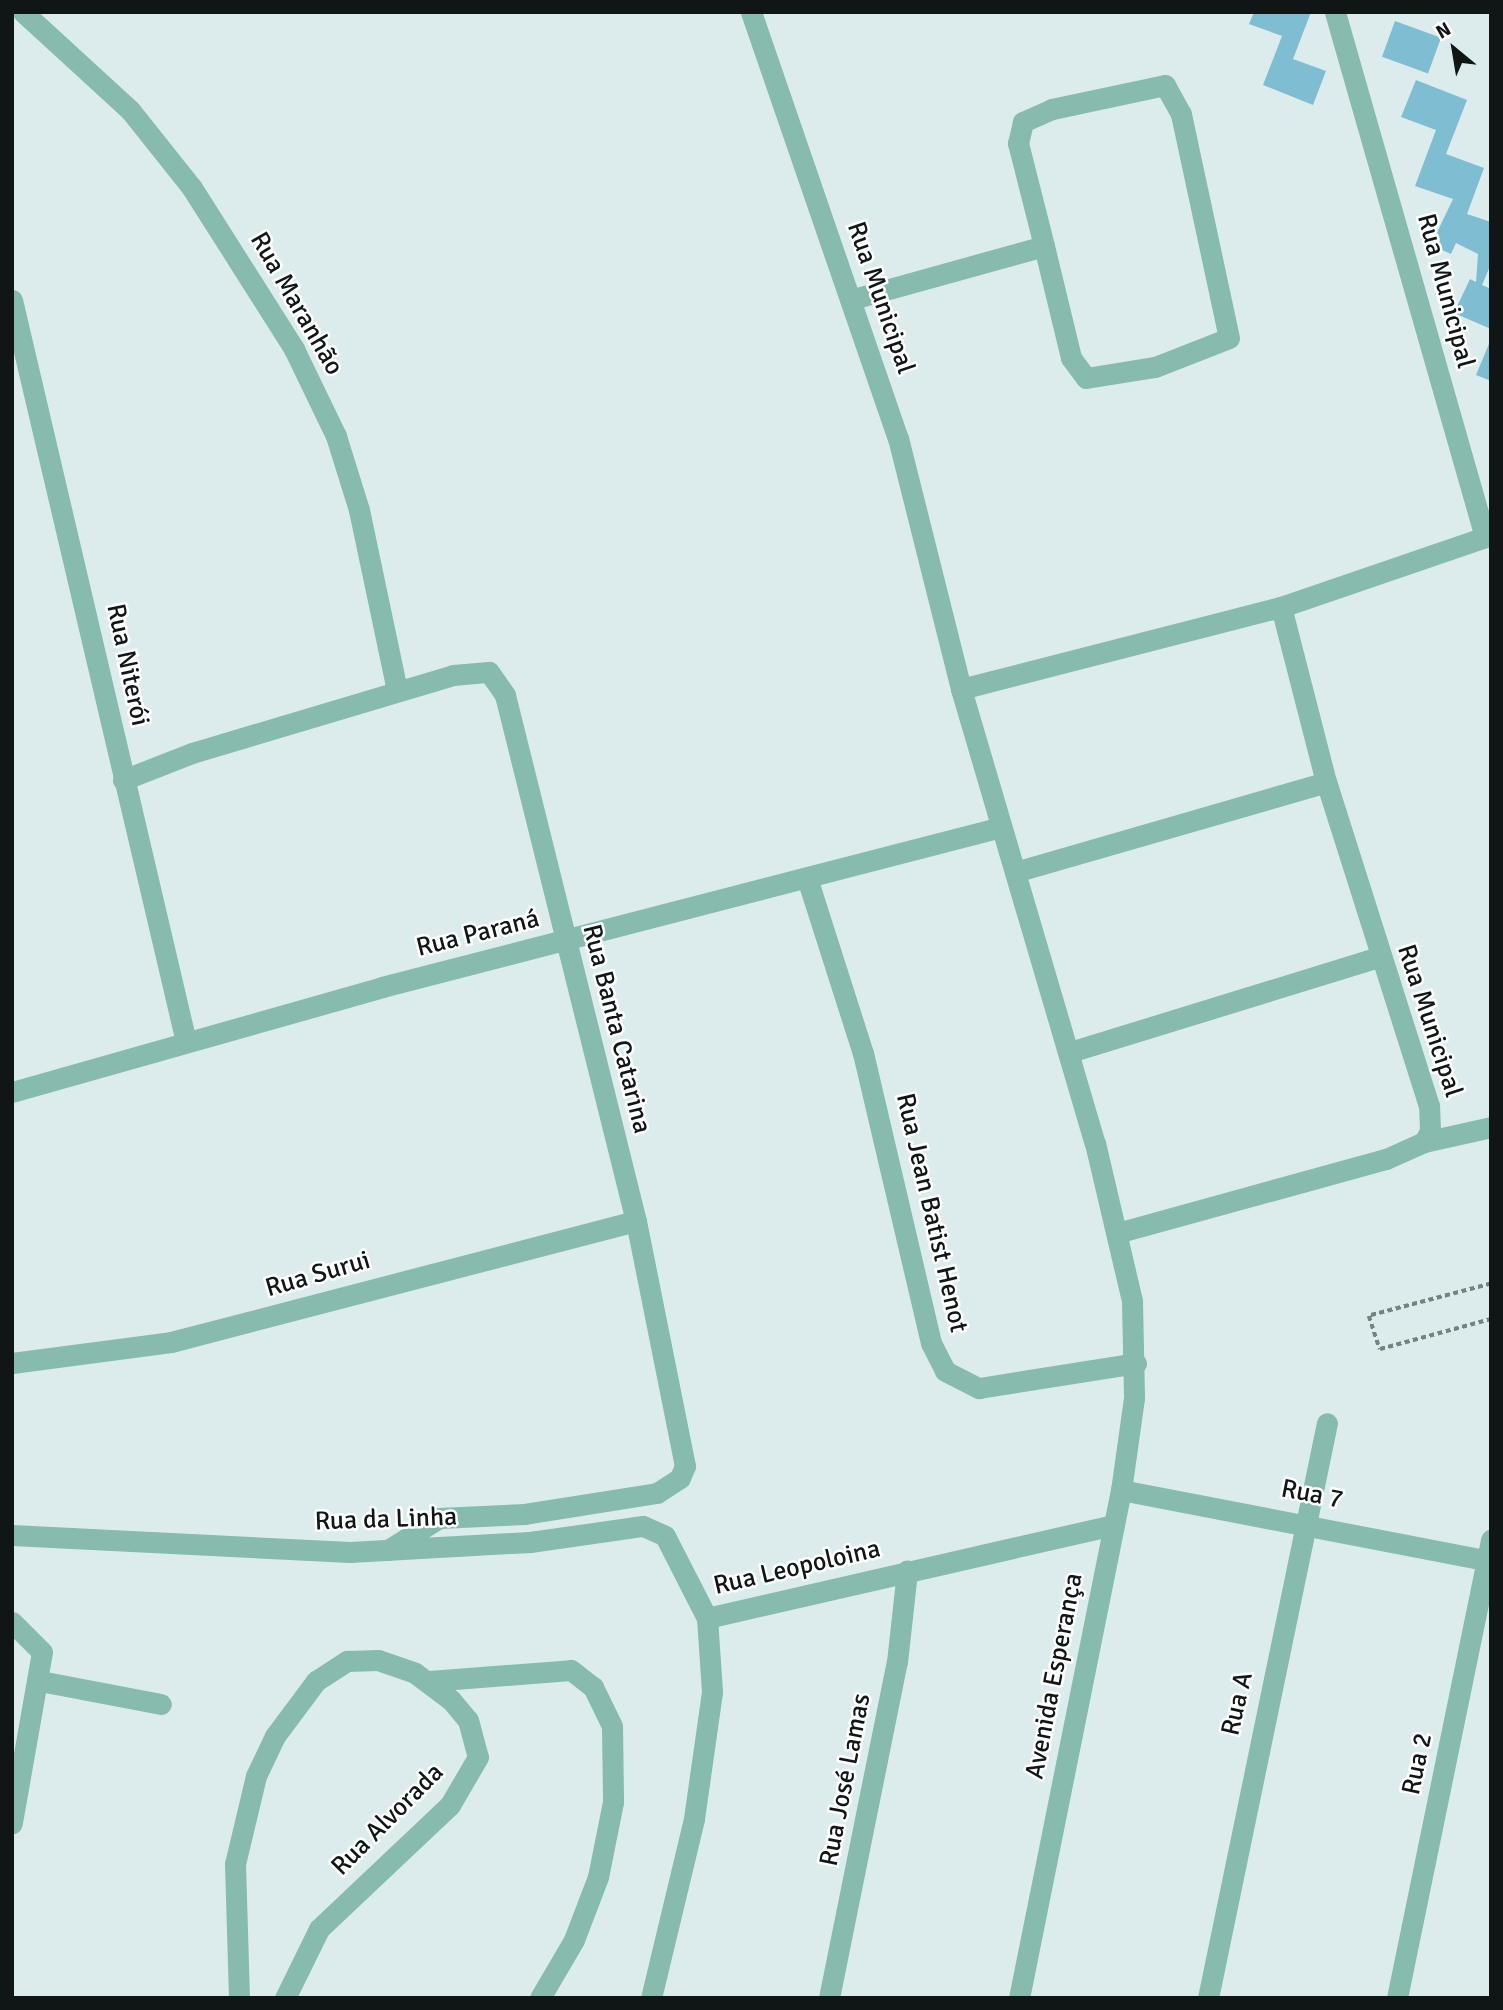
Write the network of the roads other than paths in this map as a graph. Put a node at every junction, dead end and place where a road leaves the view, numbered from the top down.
1 (23, 12) edge
2 (751, 12) edge
3 (1335, 12) edge
4 (1044, 246) junction
5 (853, 299) junction
6 (12, 300) edge
7 (1280, 607) junction
8 (961, 689) junction
9 (397, 691) junction
10 (123, 780) junction
11 (1326, 782) junction
12 (1001, 827) junction
13 (1015, 872) junction
14 (807, 878) junction
15 (566, 941) junction
16 (1378, 957) junction
17 (186, 1042) junction
18 (1070, 1052) junction
19 (12, 1092) edge
20 (1491, 1127) edge
21 (1424, 1142) junction
22 (636, 1221) junction
23 (1117, 1233) junction
24 (12, 1363) edge
25 (1136, 1363) junction
26 (1327, 1423) dead end
27 (1121, 1490) junction
28 (1307, 1521) junction
29 (1114, 1525) junction
30 (12, 1535) edge
31 (388, 1550) junction
32 (1489, 1554) edge
33 (907, 1571) junction
34 (707, 1618) junction
35 (12, 1622) edge
36 (40, 1681) junction
37 (429, 1681) junction
38 (161, 1704) dead end
39 (12, 1823) edge
40 (239, 1998) edge
41 (285, 1998) edge
42 (540, 1998) edge
43 (652, 1998) edge
44 (829, 1998) edge
45 (1019, 1998) edge
46 (1208, 1998) edge
47 (1397, 1998) edge

1 - 9 street, Rua Maranhão
2 - 5 street, Rua Municipal
3 - 7 street, Rua Municipal
4 - 4 street
4 - 5 street
5 - 8 street, Rua Municipal
6 - 10 street, Rua Niterói
7 - 8 street, Rua Municipal
7 - 11 street, Rua Municipal
8 - 12 street, Rua Municipal
9 - 10 street, Rua Banta Catarina
9 - 15 street, Rua Banta Catarina
10 - 17 street, Rua Niterói
11 - 13 street
11 - 16 street, Rua Municipal
12 - 13 street, Rua Municipal
12 - 14 street, Rua Paraná
13 - 18 street, Rua Municipal
14 - 15 street, Rua Paraná
14 - 25 street, Rua Jean Batist Henot
15 - 17 street, Rua Paraná
15 - 22 street, Rua Banta Catarina
16 - 18 street
16 - 21 street, Rua Municipal
17 - 19 street, Rua Paraná
18 - 23 street, Rua Municipal
20 - 21 street
21 - 23 street
22 - 24 street, Rua Surui
22 - 31 street, Rua Banta Catarina
23 - 25 street, Rua Municipal
25 - 27 street, Avenida Esperança
26 - 28 street, Rua A
27 - 28 street, Rua 7
27 - 29 street, Avenida Esperança
28 - 32 street, Rua 7
28 - 46 street, Rua A
29 - 33 street, Rua Leopoloina
29 - 45 street, Avenida Esperança
30 - 31 street, Rua da Linha
31 - 34 street, Rua da Linha
32 - 47 street, Rua 2
33 - 34 street, Rua Leopoloina
33 - 44 street, Rua José Lamas
34 - 43 street, Rua Leopoloina
35 - 36 street
36 - 38 street
36 - 39 street
37 - 40 street, Rua Alvorada
37 - 41 street, Rua Alvorada
37 - 42 street

